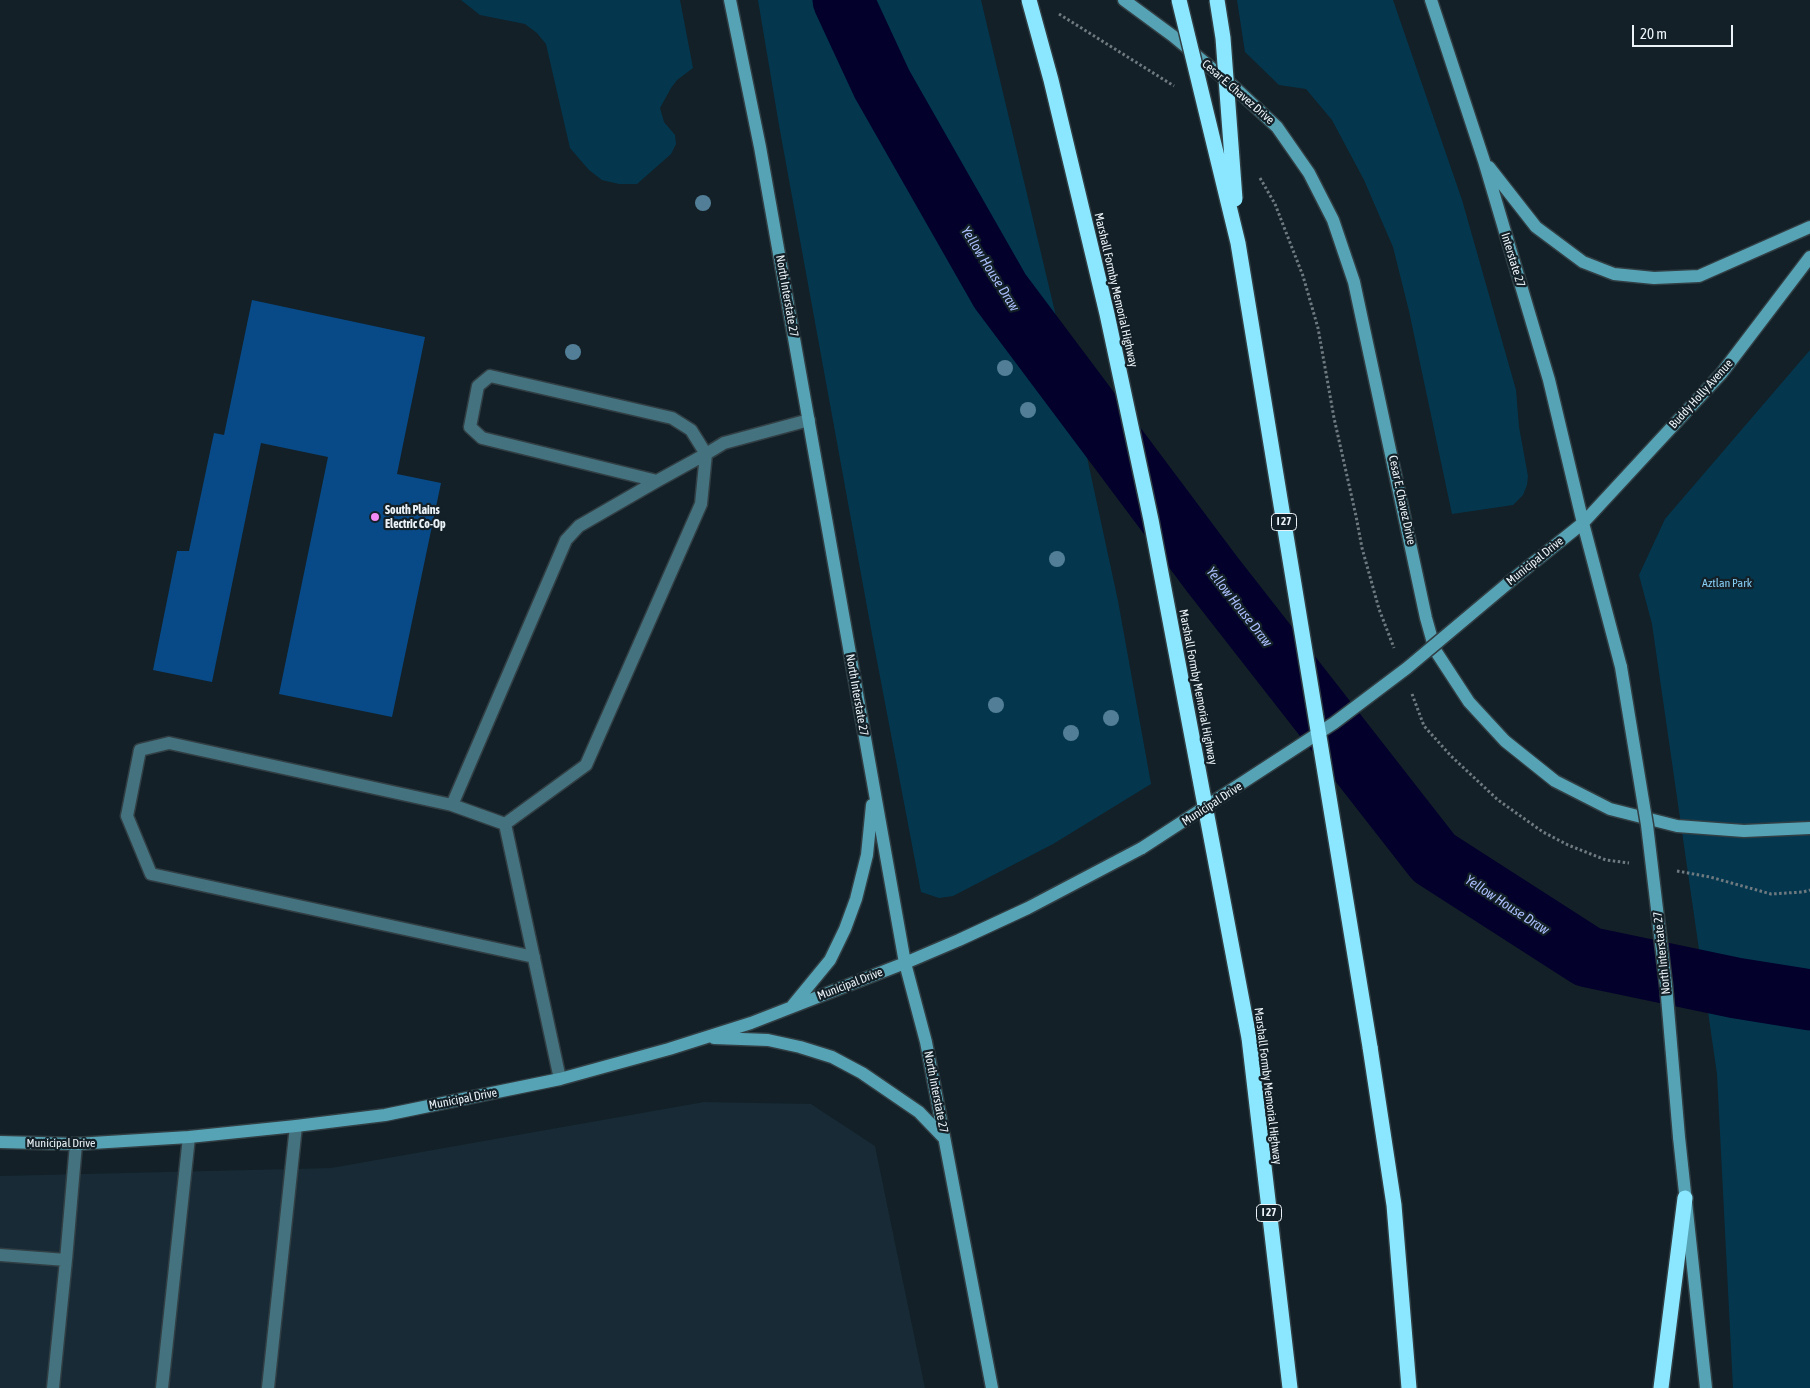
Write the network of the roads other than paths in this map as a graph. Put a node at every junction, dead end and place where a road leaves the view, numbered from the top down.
1 (730, 0) edge
2 (1029, 0) edge
3 (1124, 0) edge
4 (1179, 0) edge
5 (1217, 0) edge
6 (1431, 0) edge
7 (1484, 161) junction
8 (1810, 227) edge
9 (1238, 243) junction
10 (1810, 257) edge
11 (809, 420) junction
12 (706, 454) junction
13 (657, 481) junction
14 (1583, 523) junction
15 (874, 790) junction
16 (452, 805) junction
17 (505, 824) junction
18 (1810, 828) edge
19 (534, 957) junction
20 (905, 963) junction
21 (792, 1007) junction
22 (704, 1038) junction
23 (560, 1080) junction
24 (296, 1126) junction
25 (189, 1137) junction
26 (944, 1138) junction
27 (0, 1142) edge
28 (76, 1144) junction
29 (1686, 1198) junction
30 (0, 1255) edge
31 (66, 1260) junction
32 (53, 1388) edge
33 (162, 1388) edge
34 (268, 1388) edge
35 (992, 1388) edge
36 (1290, 1388) edge
37 (1410, 1388) edge
38 (1662, 1388) edge
39 (1706, 1388) edge

1 - 11 main road, North Interstate 27
2 - 36 highway, Marshall Formby Memorial Highway / I 27, bridge
3 - 18 main road, Cesar E. Chavez Drive
4 - 9 highway, I 27, bridge
5 - 9 highway, bridge
6 - 7 main road, Interstate 27
7 - 8 main road
7 - 14 main road, Interstate 27
9 - 37 highway, I 27, bridge
10 - 14 main road, Buddy Holly Avenue
11 - 12 lane
11 - 15 main road, North Interstate 27
12 - 13 lane
12 - 13 lane
12 - 17 lane
13 - 16 lane
14 - 20 main road, Municipal Drive, bridge
14 - 29 main road, North Interstate 27, bridge
15 - 20 main road, North Interstate 27
15 - 21 main road
16 - 17 lane
16 - 19 lane
17 - 19 lane
19 - 23 lane
20 - 21 main road, Municipal Drive
20 - 26 main road, North Interstate 27
21 - 22 main road, Municipal Drive
22 - 23 main road, Municipal Drive
22 - 26 main road
23 - 24 main road, Municipal Drive
24 - 25 main road, Municipal Drive
24 - 34 lane
25 - 28 main road, Municipal Drive
25 - 33 lane
26 - 35 main road, North Interstate 27
27 - 28 main road, Municipal Drive
28 - 31 lane
29 - 38 highway
29 - 39 main road, North Interstate 27
30 - 31 lane
31 - 32 lane

